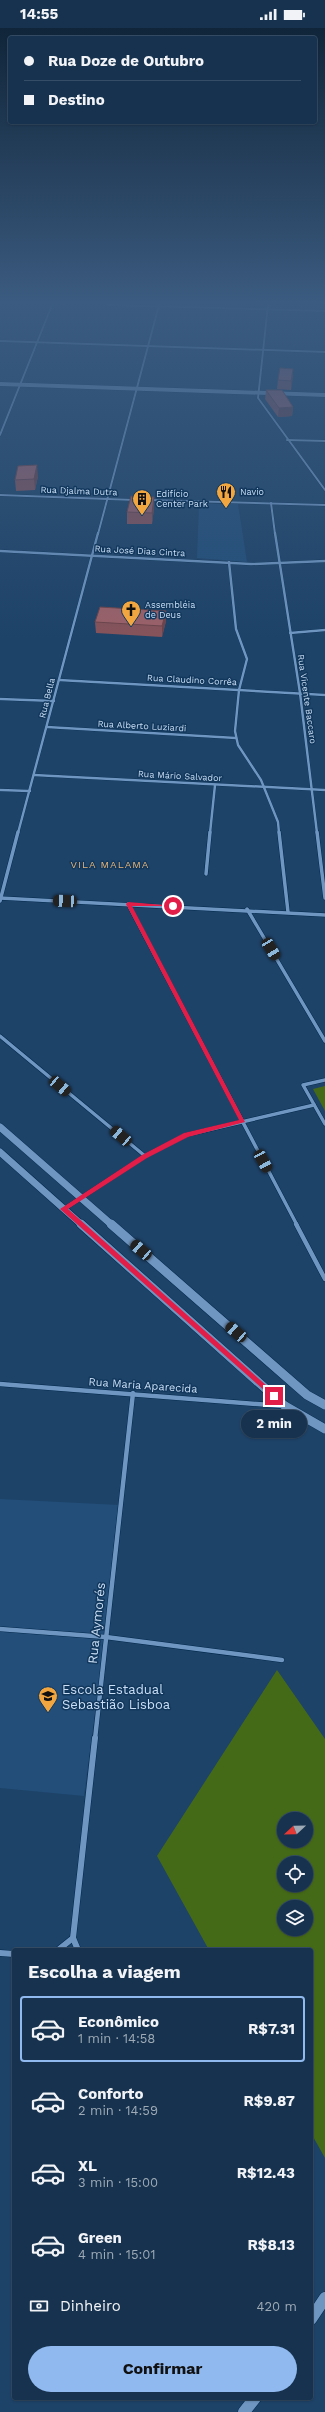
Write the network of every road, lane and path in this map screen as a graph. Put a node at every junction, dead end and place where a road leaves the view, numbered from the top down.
1 (7, 416) edge
2 (129, 416) edge
3 (272, 416) edge
4 (0, 436) edge
5 (287, 440) junction
6 (325, 441) edge
7 (325, 490) edge
8 (0, 495) edge
9 (108, 499) junction
10 (139, 500) edge
11 (147, 500) edge
12 (271, 503) junction
13 (325, 505) edge
14 (0, 551) edge
15 (93, 555) junction
16 (325, 561) edge
17 (229, 562) junction
18 (279, 563) junction
19 (325, 630) edge
20 (290, 633) junction
21 (59, 680) junction
22 (239, 690) junction
23 (300, 694) junction
24 (325, 695) edge
25 (0, 699) edge
26 (54, 701) junction
27 (47, 727) junction
28 (236, 738) junction
29 (34, 775) junction
30 (215, 785) junction
31 (264, 787) junction
32 (0, 790) edge
33 (311, 790) junction
34 (325, 790) edge
35 (30, 791) junction
36 (325, 854) edge
37 (320, 855) junction
38 (206, 874) dead end
39 (325, 898) edge
40 (0, 899) edge
41 (128, 904) junction
42 (247, 909) junction
43 (288, 912) junction
44 (325, 914) edge
45 (0, 1036) edge
46 (325, 1042) edge
47 (325, 1080) edge
48 (314, 1105) junction
49 (242, 1122) junction
50 (325, 1124) edge
51 (0, 1127) edge
52 (0, 1152) edge
53 (145, 1156) junction
54 (81, 1198) junction
55 (64, 1209) junction
56 (325, 1279) edge
57 (0, 1384) edge
58 (133, 1393) junction
59 (325, 1405) edge
60 (285, 1406) junction
61 (325, 1429) edge
62 (0, 1629) edge
63 (106, 1637) junction
64 (282, 1660) dead end
65 (72, 1938) junction
66 (60, 1948) edge
67 (77, 1948) edge
68 (0, 1953) edge
69 (12, 1954) edge
70 (325, 2298) edge
71 (313, 2316) edge
72 (253, 2400) edge
73 (244, 2412) edge

1 - 4 street
2 - 9 street, Rua Bella
3 - 5 street
5 - 6 street
5 - 7 street
8 - 9 street, Rua Djalma Dutra
9 - 10 street, Rua Djalma Dutra
9 - 15 street, Rua Bella
11 - 12 street
12 - 13 street
12 - 18 street, Rua Vicente Baccaro
14 - 15 street, Rua José Dias Cintra
15 - 17 street, Rua José Dias Cintra
15 - 21 street, Rua Bella
16 - 18 street, Rua José Dias Cintra
17 - 18 street, Rua José Dias Cintra
17 - 22 street
18 - 20 street, Rua Vicente Baccaro
19 - 20 street
20 - 23 street, Rua Vicente Baccaro
21 - 22 street, Rua Claudino Corrêa
21 - 26 street, Rua Bella
22 - 23 street, Rua Claudino Corrêa
22 - 28 street
23 - 24 street, Rua Claudino Corrêa
23 - 33 street, Rua Vicente Baccaro
25 - 26 street
26 - 27 street, Rua Bella
27 - 28 street, Rua Alberto Luziardi
27 - 29 street, Rua Bella
28 - 31 street
29 - 30 street, Rua Mário Salvador
29 - 35 street, Rua Bella
30 - 31 street, Rua Mário Salvador
30 - 38 street
31 - 33 street, Rua Mário Salvador
31 - 43 street
32 - 35 street
33 - 34 street, Rua Mário Salvador
33 - 37 street, Rua Vicente Baccaro
35 - 40 street, Rua Bella
36 - 37 street
37 - 39 street, Rua Vicente Baccaro
40 - 41 street
41 - 42 street
41 - 49 street
42 - 43 street
42 - 46 street
43 - 44 street
45 - 53 street
47 - 48 street
48 - 49 street
48 - 50 street
49 - 53 street
49 - 56 street
51 - 54 main road
52 - 55 main road
53 - 54 street
54 - 55 street
54 - 59 main road
55 - 60 main road
57 - 58 street, Rua Maria Aparecida
58 - 60 street, Rua Maria Aparecida
58 - 63 street, Rua Aymorés
60 - 61 main road
62 - 63 street
63 - 64 street
63 - 65 street, Rua Aymorés
65 - 66 street
65 - 67 street
68 - 69 street
70 - 71 main road
72 - 73 main road

